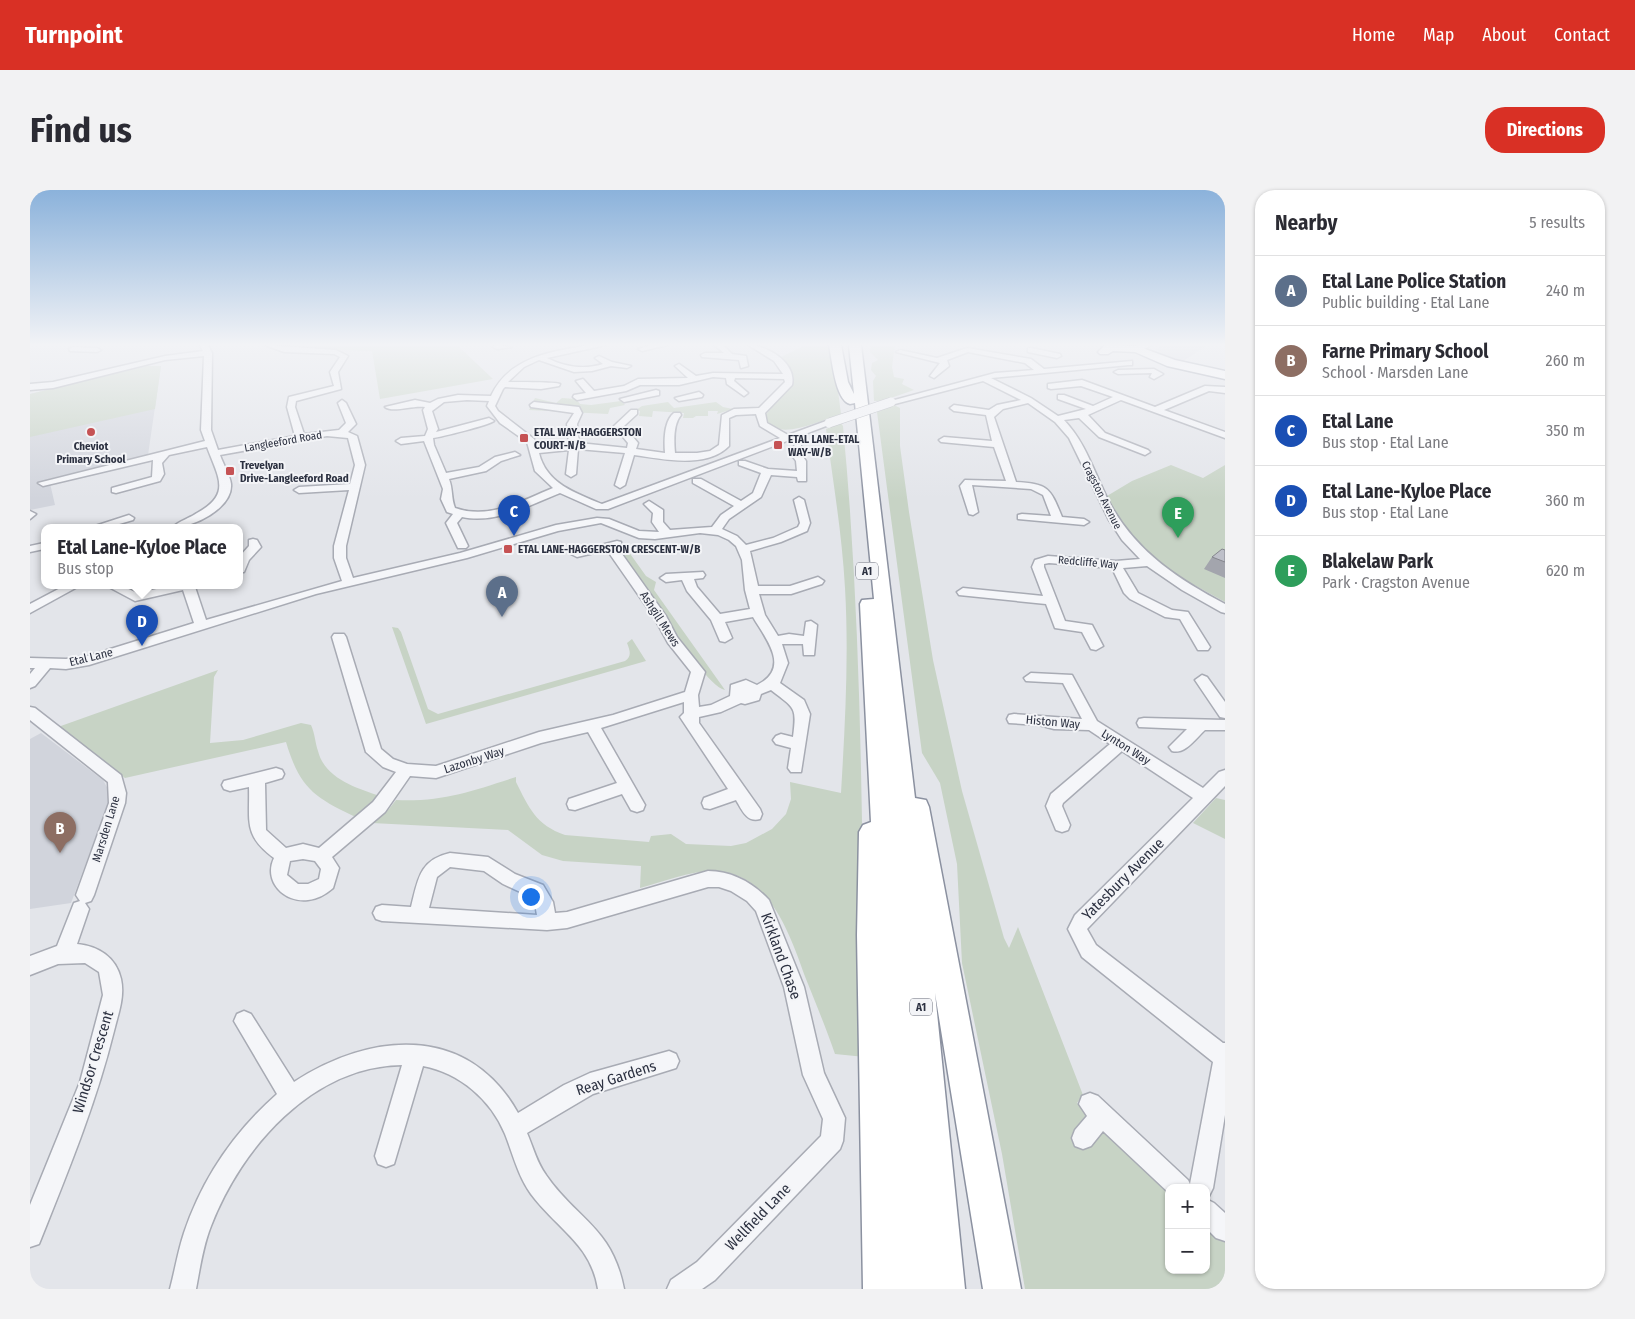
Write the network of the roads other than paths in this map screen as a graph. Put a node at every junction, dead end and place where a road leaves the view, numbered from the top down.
1 (206, 396) edge
2 (303, 396) edge
3 (495, 396) edge
4 (581, 396) edge
5 (639, 396) edge
6 (688, 396) edge
7 (776, 396) edge
8 (853, 396) edge
9 (855, 396) edge
10 (856, 396) edge
11 (858, 396) edge
12 (913, 396) edge
13 (1018, 396) edge
14 (1115, 396) edge
15 (1187, 396) edge
16 (577, 397) dead end
17 (1061, 397) dead end
18 (679, 398) dead end
19 (1119, 398) junction
20 (493, 399) junction
21 (624, 399) dead end
22 (856, 400) junction
23 (1027, 401) junction
24 (342, 403) dead end
25 (534, 405) dead end
26 (430, 406) junction
27 (389, 407) dead end
28 (954, 408) dead end
29 (1093, 409) junction
30 (762, 410) junction
31 (1155, 410) junction
32 (634, 412) dead end
33 (991, 413) junction
34 (678, 415) dead end
35 (1081, 415) junction
36 (1056, 419) junction
37 (489, 421) dead end
38 (341, 433) junction
39 (1225, 435) edge
40 (429, 436) junction
41 (300, 437) junction
42 (786, 438) junction
43 (944, 440) dead end
44 (401, 441) dead end
45 (998, 444) junction
46 (574, 446) junction
47 (213, 448) junction
48 (629, 449) junction
49 (534, 450) junction
50 (1146, 452) dead end
51 (670, 454) junction
52 (163, 455) junction
53 (515, 455) dead end
54 (785, 456) dead end
55 (742, 463) dead end
56 (767, 472) junction
57 (572, 474) dead end
58 (443, 477) junction
59 (697, 481) dead end
60 (43, 483) dead end
61 (1012, 484) junction
62 (620, 485) dead end
63 (353, 488) junction
64 (563, 488) junction
65 (116, 490) dead end
66 (299, 490) dead end
67 (650, 504) dead end
68 (741, 506) junction
69 (786, 508) dead end
70 (973, 512) dead end
71 (459, 514) junction
72 (602, 514) junction
73 (1022, 517) dead end
74 (129, 518) dead end
75 (1058, 520) junction
76 (1084, 522) dead end
77 (108, 524) edge
78 (184, 524) edge
79 (716, 531) junction
80 (667, 534) junction
81 (253, 542) dead end
82 (462, 546) dead end
83 (744, 549) junction
84 (577, 554) dead end
85 (243, 559) edge
86 (1149, 562) junction
87 (1116, 565) junction
88 (666, 578) dead end
89 (818, 581) dead end
90 (348, 582) junction
91 (68, 589) edge
92 (119, 589) edge
93 (173, 589) edge
94 (190, 589) edge
95 (751, 590) junction
96 (963, 592) dead end
97 (1051, 601) junction
98 (30, 609) edge
99 (1225, 609) edge
100 (757, 612) junction
101 (717, 619) junction
102 (201, 625) junction
103 (811, 625) dead end
104 (339, 637) dead end
105 (725, 638) dead end
106 (773, 641) junction
107 (1096, 646) dead end
108 (1203, 647) dead end
109 (30, 663) edge
110 (45, 665) junction
111 (1031, 678) dead end
112 (1202, 680) dead end
113 (30, 683) edge
114 (772, 684) junction
115 (692, 695) junction
116 (675, 700) junction
117 (30, 712) edge
118 (1225, 713) edge
119 (692, 719) junction
120 (1014, 719) dead end
121 (1144, 723) dead end
122 (592, 725) junction
123 (1092, 725) junction
124 (1201, 725) junction
125 (1225, 725) edge
126 (888, 726) junction
127 (781, 740) dead end
128 (799, 744) junction
129 (1120, 744) junction
130 (1177, 747) dead end
131 (796, 768) dead end
132 (406, 770) junction
133 (276, 774) dead end
134 (1225, 776) edge
135 (257, 778) junction
136 (230, 785) dead end
137 (626, 786) junction
138 (739, 792) junction
139 (1205, 797) junction
140 (710, 803) dead end
141 (575, 804) dead end
142 (637, 805) dead end
143 (754, 814) dead end
144 (1062, 825) dead end
145 (284, 856) junction
146 (321, 856) junction
147 (382, 913) dead end
148 (418, 914) junction
149 (547, 922) junction
150 (64, 954) junction
151 (30, 966) edge
152 (244, 1020) dead end
153 (416, 1054) junction
154 (1225, 1056) edge
155 (669, 1061) dead end
156 (290, 1096) junction
157 (514, 1128) junction
158 (1083, 1138) dead end
159 (832, 1141) joint
160 (386, 1156) dead end
161 (1176, 1184) edge
162 (1202, 1184) edge
163 (30, 1235) edge
164 (183, 1289) edge
165 (611, 1289) edge
166 (680, 1289) edge
167 (882, 1289) edge
168 (914, 1289) edge
169 (946, 1289) edge
170 (1002, 1289) edge

1 - 47 street
2 - 41 street
3 - 20 street
4 - 16 street
5 - 21 street
6 - 18 street
7 - 30 street
8 - 22 highway, A1
9 - 22 highway, A1
10 - 22 highway, A1
11 - 22 highway, A1
12 - 42 street, Etal Lane, bridge
13 - 23 street, Cragston Avenue
14 - 19 street
15 - 31 street
17 - 29 street
19 - 29 street
19 - 31 street
20 - 26 street
20 - 49 street
22 - 126 highway, A1
23 - 33 street
23 - 36 street, Cragston Avenue
24 - 38 street
25 - 46 street
26 - 27 street
26 - 40 street
28 - 33 street
29 - 35 street
30 - 42 street
30 - 51 street
31 - 39 street
32 - 48 street
33 - 45 street
34 - 51 street
35 - 36 street
35 - 50 street
36 - 86 street, Cragston Avenue
37 - 40 street
38 - 41 street, Langleeford Road
38 - 63 street
40 - 44 street
40 - 58 street
41 - 47 street, Langleeford Road
42 - 72 street, Etal Lane
43 - 45 street
45 - 61 street
46 - 48 street
46 - 49 street
46 - 57 street
47 - 52 street, Langleeford Road
47 - 78 street
48 - 51 street
48 - 62 street
49 - 64 street
52 - 60 street, Langleeford Road
52 - 65 street
53 - 58 street
54 - 56 street
55 - 56 street
56 - 68 street
58 - 71 street
59 - 68 street
61 - 70 street
61 - 75 street
63 - 66 street
63 - 90 street
64 - 71 street
64 - 72 street
67 - 80 street
68 - 79 street
69 - 83 street
71 - 82 street
72 - 80 street
72 - 90 street, Etal Lane
73 - 75 street
74 - 77 street
75 - 76 street
79 - 80 street
79 - 83 street
81 - 85 street
83 - 95 street
84 - 115 street, Ashgill Mews
86 - 87 street, Redcliffe Way
86 - 99 street, Cragston Avenue
87 - 97 street, Redcliffe Way
87 - 108 street
88 - 101 street
89 - 95 street
90 - 102 street, Etal Lane
91 - 98 street
92 - 93 street
94 - 102 street
95 - 100 street
96 - 97 street
97 - 107 street, Redcliffe Way
100 - 101 street
100 - 106 street
101 - 105 street
102 - 110 street, Etal Lane
103 - 106 street
104 - 132 street, Lazonby Way
106 - 114 street
109 - 110 street, Etal Lane
110 - 113 street
111 - 123 street, Lynton Way
112 - 118 street
114 - 119 street
114 - 128 street
115 - 116 street, Lazonby Way
115 - 119 street, Ashgill Mews
116 - 119 street
116 - 122 street, Lazonby Way
117 - 150 street, Marsden Lane
119 - 138 street
120 - 123 street, Histon Way
121 - 124 street
122 - 132 street, Lazonby Way
122 - 137 street
123 - 129 street, Lynton Way
124 - 125 street
124 - 130 street
126 - 167 highway
126 - 168 highway, A1
126 - 169 highway, A1
126 - 170 highway
127 - 128 street
128 - 131 street
129 - 139 street, Lynton Way
129 - 144 street
132 - 146 street
133 - 135 street
134 - 139 street, Yatesbury Avenue
135 - 136 street
135 - 145 street
137 - 141 street
137 - 142 street
138 - 140 street
138 - 143 street
139 - 154 street, Yatesbury Avenue
145 - 146 street
145 - 146 street
147 - 148 street, Kirkland Chase
148 - 149 street, Kirkland Chase
148 - 149 street
149 - 159 street, Kirkland Chase
150 - 151 street, Windsor Crescent
150 - 163 street, Windsor Crescent
152 - 156 street
153 - 156 street
153 - 157 street
153 - 160 street
154 - 162 street
155 - 157 street, Reay Gardens
156 - 164 street
157 - 165 street
158 - 161 street
159 - 166 street, Wellfield Lane

